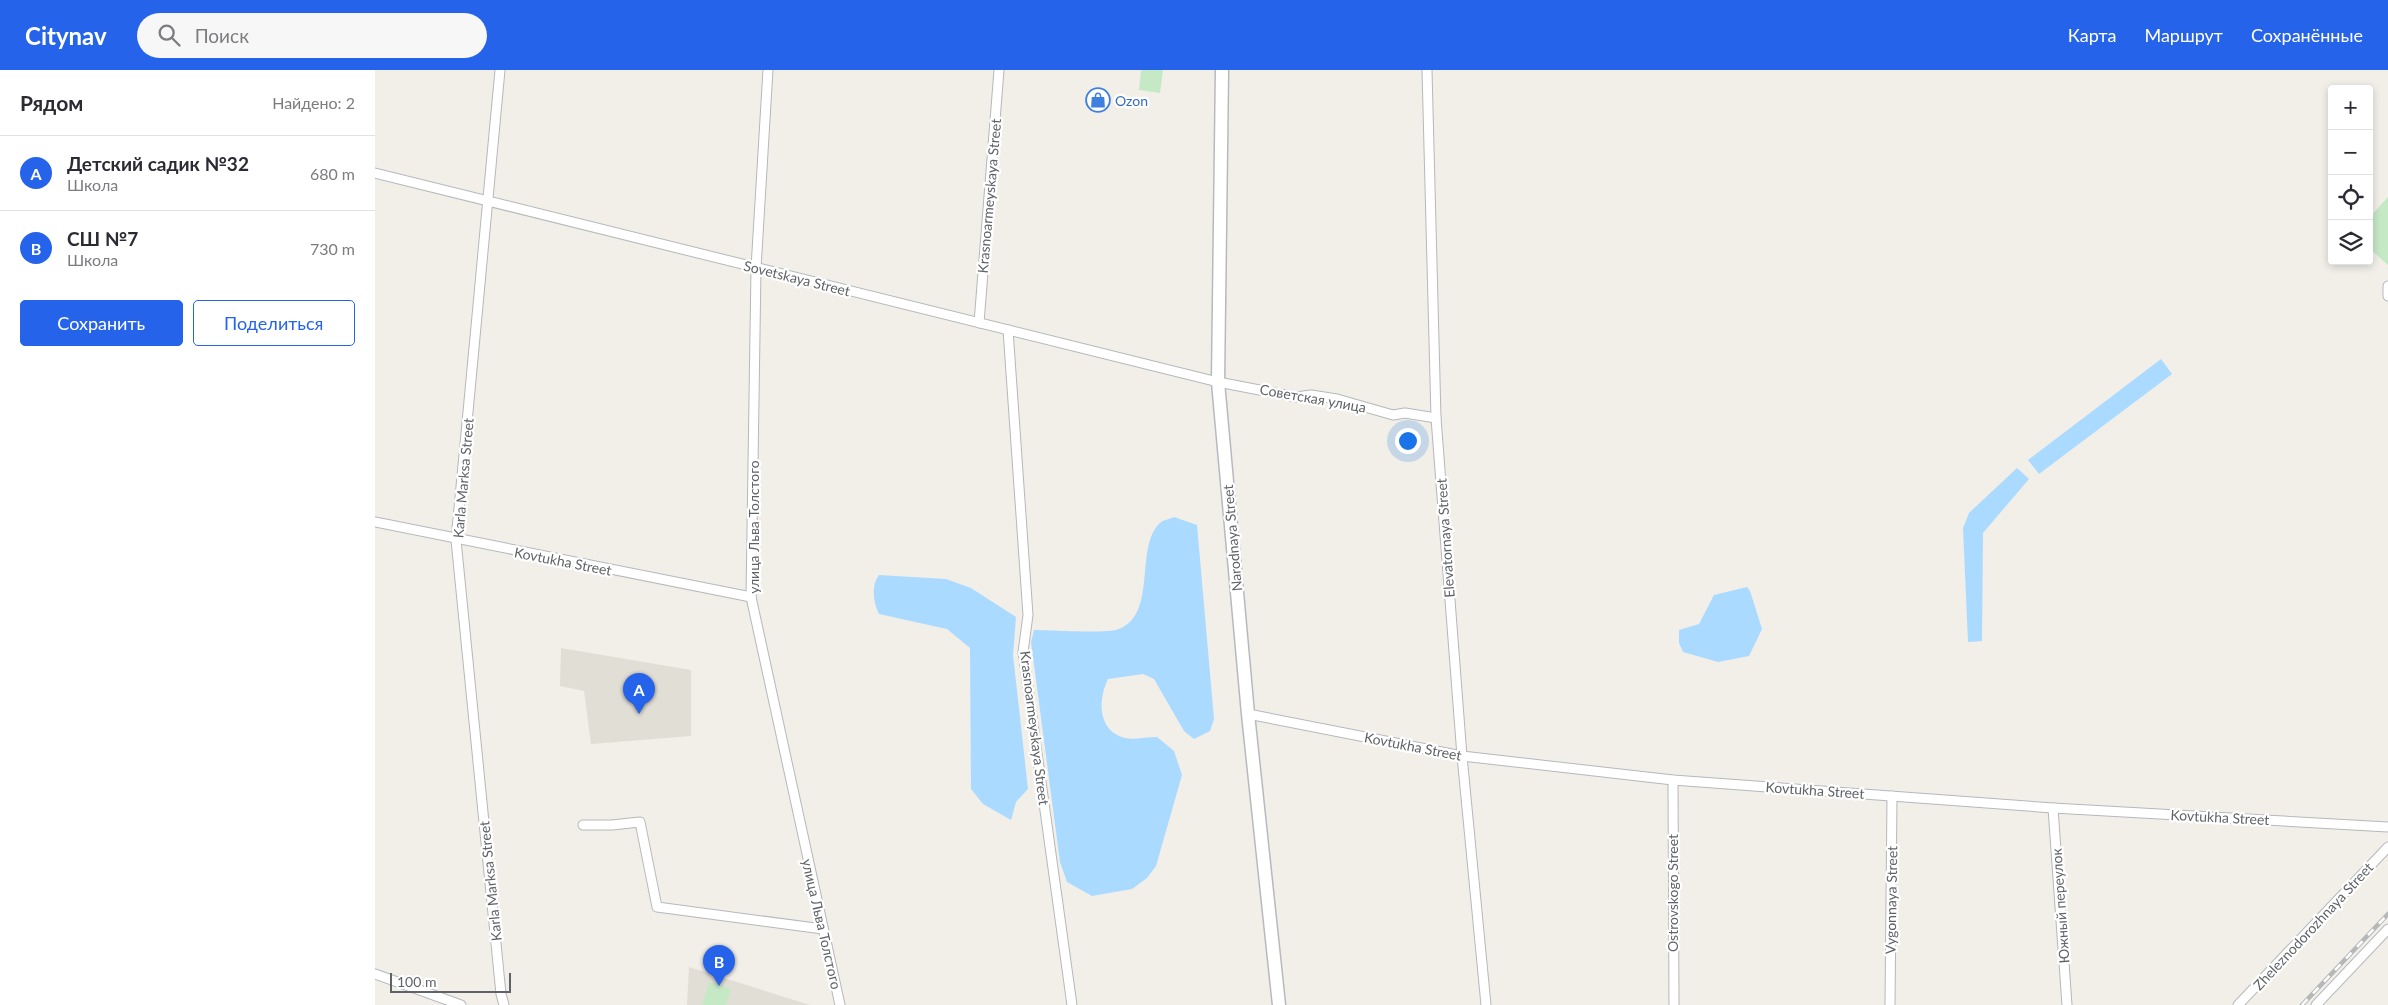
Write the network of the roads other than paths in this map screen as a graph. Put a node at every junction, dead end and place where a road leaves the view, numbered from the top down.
1 (500, 70) edge
2 (767, 70) edge
3 (999, 70) edge
4 (1222, 70) edge
5 (1427, 70) edge
6 (375, 173) edge
7 (489, 202) junction
8 (756, 268) junction
9 (2388, 286) edge
10 (2388, 296) edge
11 (979, 323) junction
12 (1008, 330) junction
13 (1218, 382) junction
14 (1436, 418) junction
15 (375, 522) edge
16 (456, 540) junction
17 (751, 597) junction
18 (1247, 714) junction
19 (1462, 756) junction
20 (1673, 780) junction
21 (1892, 796) junction
22 (2053, 808) junction
23 (583, 825) dead end
24 (2388, 827) edge
25 (2388, 847) edge
26 (823, 928) junction
27 (2388, 929) edge
28 (375, 974) edge
29 (461, 1005) edge
30 (504, 1005) edge
31 (840, 1005) edge
32 (1072, 1005) edge
33 (1279, 1005) edge
34 (1485, 1005) edge
35 (1673, 1005) edge
36 (1890, 1005) edge
37 (2067, 1005) edge
38 (2238, 1005) edge
39 (2316, 1005) edge

1 - 7 street, Karla Marksa Street
2 - 8 street, улица Льва Толстого
3 - 11 street, Krasnoarmeyskaya Street
4 - 13 main road, Narodnaya Street
5 - 14 street, Elevatornaya Street
6 - 7 street, Sovetskaya Street
7 - 8 street, Sovetskaya Street
7 - 16 street, Karla Marksa Street
8 - 11 street, Sovetskaya Street
8 - 17 street, улица Льва Толстого
9 - 10 street
11 - 12 street, Sovetskaya Street
12 - 13 street, Sovetskaya Street
12 - 32 street, Krasnoarmeyskaya Street
13 - 14 street, Советская улица
13 - 18 main road, Narodnaya Street
14 - 19 street, Elevatornaya Street
15 - 16 street, Kovtukha Street
16 - 17 street, Kovtukha Street
16 - 30 street, Karla Marksa Street
17 - 26 street, улица Льва Толстого
18 - 19 street, Kovtukha Street
18 - 33 main road, Narodnaya Street
19 - 20 street, Kovtukha Street
19 - 34 street, Elevatornaya Street
20 - 21 street, Kovtukha Street
20 - 35 street, Ostrovskogo Street
21 - 22 street, Kovtukha Street
21 - 36 street, Vygonnaya Street
22 - 24 street, Kovtukha Street
22 - 37 street, Южный переулок
23 - 26 street
25 - 38 street, Zheleznodorozhnaya Street
26 - 31 street, улица Льва Толстого
27 - 39 street
28 - 29 street

